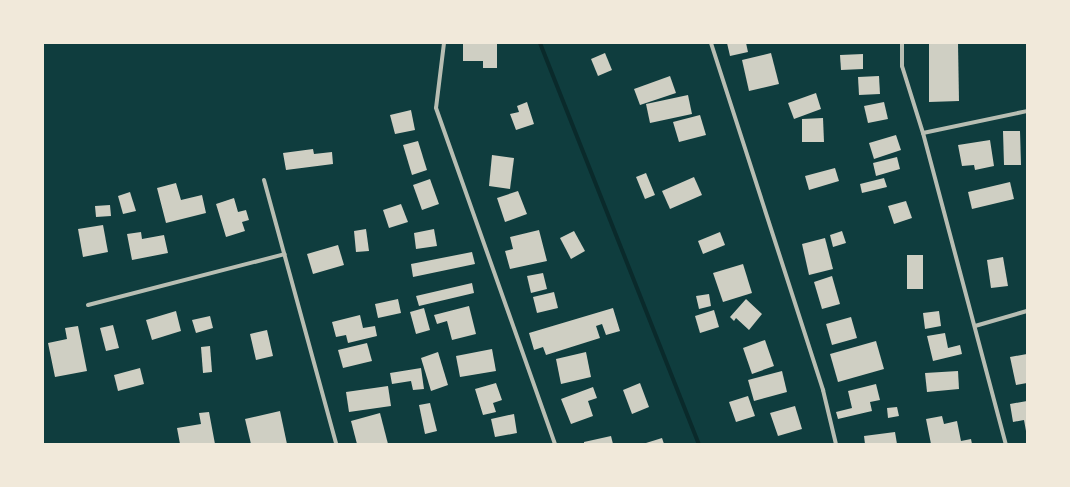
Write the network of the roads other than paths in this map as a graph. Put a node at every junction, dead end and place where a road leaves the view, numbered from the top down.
1 (444, 43) edge
2 (711, 43) edge
3 (902, 43) edge
4 (1027, 111) edge
5 (923, 133) junction
6 (264, 180) dead end
7 (285, 254) junction
8 (88, 306) dead end
9 (1027, 311) edge
10 (975, 326) junction
11 (336, 444) edge
12 (555, 444) edge
13 (836, 444) edge
14 (1006, 444) edge

1 - 12 street
2 - 13 street
3 - 5 street
4 - 5 street
5 - 10 street
6 - 7 street
7 - 8 street
7 - 11 street
9 - 10 street
10 - 14 street

